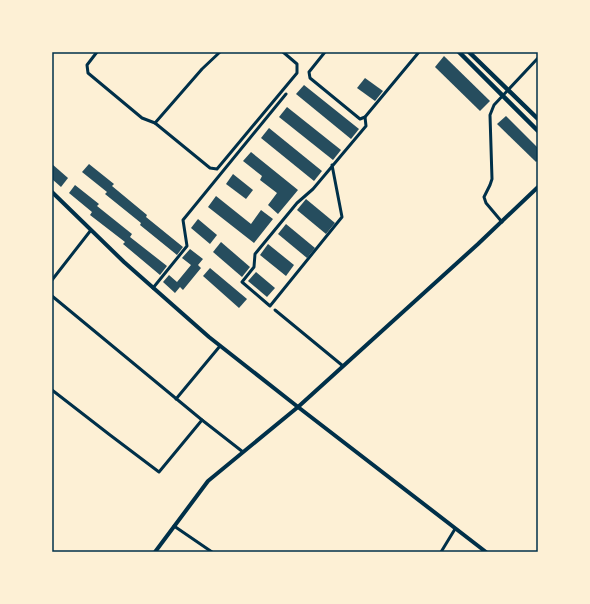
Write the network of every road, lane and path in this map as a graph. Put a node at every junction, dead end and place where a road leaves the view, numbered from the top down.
1 (97, 52) edge
2 (220, 52) edge
3 (283, 52) edge
4 (325, 52) edge
5 (418, 52) edge
6 (460, 52) edge
7 (469, 52) edge
8 (538, 58) edge
9 (508, 90) junction
10 (286, 94) dead end
11 (502, 96) junction
12 (365, 117) junction
13 (538, 119) edge
14 (155, 123) junction
15 (538, 131) edge
16 (332, 165) junction
17 (538, 187) edge
18 (52, 192) edge
19 (502, 222) junction
20 (91, 230) junction
21 (52, 280) edge
22 (153, 288) junction
23 (52, 296) edge
24 (275, 310) dead end
25 (220, 346) junction
26 (343, 366) junction
27 (52, 390) edge
28 (176, 399) junction
29 (298, 407) junction
30 (202, 420) junction
31 (243, 452) junction
32 (174, 526) junction
33 (455, 529) junction
34 (155, 552) edge
35 (212, 552) edge
36 (441, 552) edge
37 (486, 552) edge

1 - 14 street
2 - 14 street
3 - 14 street
4 - 12 street
5 - 12 street
6 - 11 main road
7 - 9 main road
8 - 9 street
9 - 11 street
9 - 13 main road
10 - 22 street
11 - 15 main road
11 - 19 street
12 - 16 street
16 - 16 street
17 - 19 street
18 - 20 street
19 - 26 street
20 - 21 street
20 - 22 street
22 - 25 street
23 - 28 street
24 - 26 street
25 - 28 street
25 - 29 street
26 - 29 street
27 - 30 street
28 - 30 street
29 - 31 street
29 - 33 street
30 - 31 street
31 - 32 street
32 - 34 street
32 - 35 street
33 - 36 street
33 - 37 street

